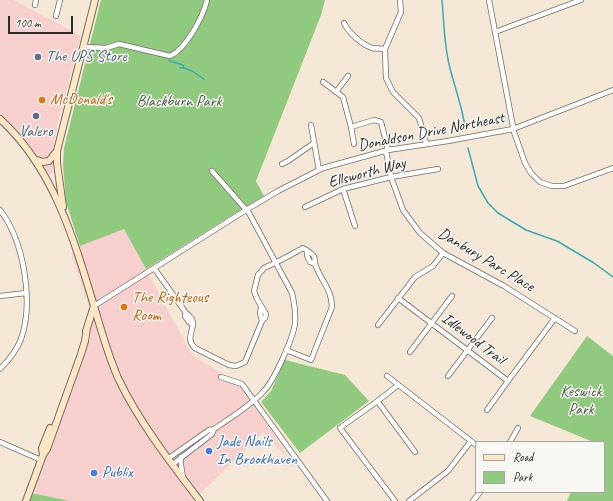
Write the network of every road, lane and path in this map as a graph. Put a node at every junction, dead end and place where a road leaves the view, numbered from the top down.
1 (60, 0) edge
2 (95, 0) edge
3 (208, 0) edge
4 (400, 0) edge
5 (489, 0) edge
6 (581, 0) edge
7 (56, 16) dead end
8 (344, 23) dead end
9 (495, 32) junction
10 (83, 47) junction
11 (385, 49) junction
12 (348, 76) dead end
13 (323, 82) dead end
14 (613, 90) edge
15 (336, 92) junction
16 (0, 119) edge
17 (311, 125) dead end
18 (351, 127) junction
19 (513, 129) junction
20 (314, 143) junction
21 (426, 143) junction
22 (354, 144) dead end
23 (387, 150) junction
24 (57, 151) junction
25 (34, 158) junction
26 (282, 164) dead end
27 (613, 168) edge
28 (438, 169) dead end
29 (319, 170) junction
30 (42, 171) junction
31 (212, 171) dead end
32 (391, 177) junction
33 (58, 180) junction
34 (343, 189) junction
35 (305, 207) dead end
36 (0, 210) edge
37 (246, 210) junction
38 (65, 217) junction
39 (355, 226) dead end
40 (443, 253) junction
41 (275, 262) junction
42 (154, 268) junction
43 (26, 293) junction
44 (0, 296) edge
45 (452, 296) dead end
46 (398, 298) junction
47 (94, 306) junction
48 (492, 318) dead end
49 (555, 318) junction
50 (432, 324) junction
51 (378, 325) dead end
52 (575, 331) dead end
53 (286, 350) junction
54 (468, 351) junction
55 (410, 352) dead end
56 (0, 369) edge
57 (387, 376) dead end
58 (448, 376) dead end
59 (220, 377) dead end
60 (508, 381) junction
61 (398, 386) junction
62 (254, 400) junction
63 (378, 402) junction
64 (487, 410) dead end
65 (518, 428) dead end
66 (214, 429) junction
67 (471, 441) junction
68 (511, 441) edge
69 (0, 442) edge
70 (475, 444) edge
71 (415, 452) dead end
72 (42, 457) junction
73 (181, 457) junction
74 (170, 461) junction
75 (183, 478) junction
76 (479, 493) edge
77 (26, 501) edge
78 (200, 501) edge
79 (327, 501) edge
80 (395, 501) edge
81 (409, 501) edge
82 (473, 501) edge

1 - 7 street
2 - 10 main road
3 - 10 street
4 - 11 street
5 - 9 street
6 - 9 street
8 - 11 street
9 - 19 street
10 - 24 main road
11 - 21 street
12 - 15 street
13 - 15 street
14 - 19 street, Donaldson Drive Northeast
15 - 18 street
16 - 25 main road
17 - 20 street
18 - 22 street
18 - 23 street, Danbury Parc Place
19 - 21 street, Donaldson Drive Northeast
19 - 27 street
20 - 26 street
20 - 29 street
21 - 23 street, Donaldson Drive Northeast
23 - 29 street, Donaldson Drive Northeast
23 - 32 street, Danbury Parc Place
24 - 25 main road
24 - 33 main road
25 - 30 main road
28 - 32 street, Ellsworth Way
29 - 37 street, Donaldson Drive Northeast
30 - 33 main road
30 - 38 main road
31 - 37 street
32 - 34 street, Ellsworth Way
32 - 40 street, Danbury Parc Place
33 - 38 main road
34 - 35 street, Ellsworth Way
34 - 39 street
36 - 43 street
37 - 41 street
37 - 42 street, Donaldson Drive Northeast
38 - 47 main road
40 - 46 street
40 - 49 street, Danbury Parc Place
41 - 42 street
41 - 53 street
41 - 53 street
42 - 47 street, Donaldson Drive Northeast
43 - 44 street
43 - 56 street
45 - 50 street
46 - 50 street, Idlewood Trail
46 - 51 street
47 - 72 main road
47 - 74 main road
48 - 54 street
49 - 52 street, Danbury Parc Place
49 - 60 street, Idlewood Trail
50 - 54 street, Idlewood Trail
50 - 55 street
53 - 62 street
54 - 58 street
54 - 60 street, Idlewood Trail
57 - 61 street
59 - 62 street
60 - 64 street
61 - 63 street
61 - 67 street
62 - 66 street
62 - 79 street
63 - 71 street
63 - 80 street
65 - 68 street
66 - 73 street
66 - 74 street
67 - 70 street
67 - 81 street
69 - 72 street
72 - 77 main road
73 - 74 street
73 - 75 street
74 - 75 main road
75 - 78 main road
76 - 82 street

